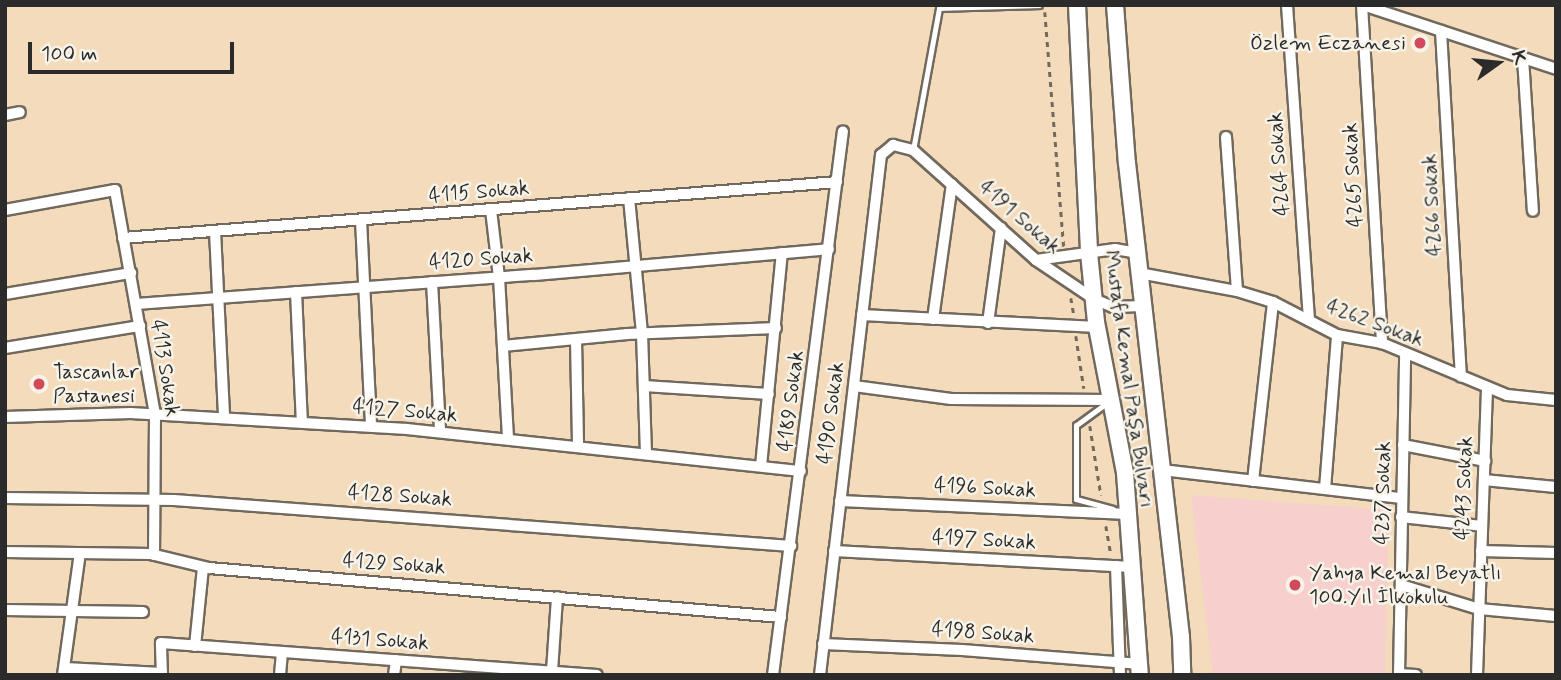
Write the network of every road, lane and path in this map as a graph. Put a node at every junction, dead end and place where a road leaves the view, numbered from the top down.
1 (1039, 5) edge
2 (1045, 5) edge
3 (1077, 5) edge
4 (1115, 5) edge
5 (1287, 5) edge
6 (1363, 5) edge
7 (939, 6) edge
8 (1018, 6) edge
9 (1441, 31) junction
10 (1523, 58) junction
11 (1556, 69) edge
12 (20, 112) dead end
13 (5, 115) edge
14 (844, 131) dead end
15 (1226, 137) dead end
16 (913, 150) junction
17 (838, 182) junction
18 (952, 184) junction
19 (629, 198) junction
20 (5, 210) edge
21 (491, 210) junction
22 (1533, 211) dead end
23 (361, 220) junction
24 (1001, 228) junction
25 (215, 231) junction
26 (123, 238) junction
27 (829, 249) junction
28 (782, 253) junction
29 (1089, 253) junction
30 (1137, 253) junction
31 (1066, 257) junction
32 (1036, 260) junction
33 (636, 266) junction
34 (131, 273) junction
35 (1139, 273) junction
36 (499, 277) junction
37 (432, 282) junction
38 (1069, 282) junction
39 (365, 287) junction
40 (1237, 290) junction
41 (296, 292) junction
42 (5, 294) edge
43 (220, 298) junction
44 (1094, 299) junction
45 (1273, 302) junction
46 (136, 304) junction
47 (1143, 306) junction
48 (862, 315) junction
49 (933, 320) junction
50 (1309, 320) junction
51 (988, 323) junction
52 (140, 326) junction
53 (1075, 326) junction
54 (1097, 327) junction
55 (776, 328) junction
56 (642, 333) junction
57 (1337, 335) junction
58 (576, 339) junction
59 (1382, 343) junction
60 (503, 346) junction
61 (5, 348) edge
62 (1405, 354) junction
63 (1461, 376) junction
64 (644, 386) junction
65 (854, 386) junction
66 (1487, 387) junction
67 (769, 394) junction
68 (1086, 400) junction
69 (1111, 400) junction
70 (1556, 400) edge
71 (155, 414) junction
72 (1088, 416) junction
73 (5, 417) edge
74 (224, 418) junction
75 (302, 422) junction
76 (372, 426) junction
77 (440, 432) junction
78 (508, 439) junction
79 (1403, 445) junction
80 (578, 447) junction
81 (646, 454) junction
82 (1485, 461) junction
83 (761, 466) junction
84 (1162, 470) junction
85 (801, 471) junction
86 (1484, 480) junction
87 (1253, 481) junction
88 (1556, 487) edge
89 (1325, 489) junction
90 (5, 498) edge
91 (1401, 498) junction
92 (156, 499) junction
93 (840, 500) junction
94 (1104, 510) junction
95 (1128, 514) junction
96 (1401, 517) junction
97 (1482, 526) junction
98 (791, 546) junction
99 (834, 551) junction
100 (1481, 551) junction
101 (5, 552) edge
102 (80, 553) junction
103 (1556, 553) edge
104 (155, 555) junction
105 (203, 566) junction
106 (1120, 567) junction
107 (1401, 585) junction
108 (557, 597) junction
109 (1479, 609) junction
110 (5, 610) edge
111 (73, 612) junction
112 (143, 612) dead end
113 (781, 617) junction
114 (1556, 617) edge
115 (823, 644) junction
116 (195, 646) junction
117 (282, 652) junction
118 (396, 660) junction
119 (1119, 662) junction
120 (434, 669) edge
121 (1140, 669) edge
122 (64, 671) edge
123 (481, 671) edge
124 (552, 671) junction
125 (162, 674) edge
126 (1399, 674) edge
127 (280, 675) edge
128 (394, 675) edge
129 (597, 675) edge
130 (773, 675) edge
131 (820, 675) edge
132 (1120, 675) edge
133 (1182, 675) edge
134 (1416, 675) edge
135 (1477, 675) edge

1 - 8 lane
2 - 31 path
3 - 29 main road, Mustafa Kemal Paşa Bulvarı
4 - 30 main road, Mustafa Kemal Paşa Bulvarı
5 - 50 street, 4264 Sokak
6 - 9 street
6 - 59 street, 4265 Sokak
7 - 8 lane
7 - 16 lane
9 - 10 street
9 - 63 street, 4266 Sokak
10 - 11 street
10 - 22 street
12 - 13 street
14 - 17 street, 4189 Sokak
15 - 40 street
16 - 18 street, 4191 Sokak
16 - 48 street, 4190 Sokak
17 - 19 street, 4115 Sokak
17 - 27 street, 4189 Sokak
18 - 24 street, 4191 Sokak
18 - 49 street
19 - 21 street, 4115 Sokak
19 - 33 street
20 - 26 street, 4113 Sokak
21 - 23 street, 4115 Sokak
21 - 36 street
23 - 25 street, 4115 Sokak
23 - 39 street
24 - 32 street, 4191 Sokak
24 - 51 street
25 - 26 street, 4115 Sokak
25 - 43 street
26 - 34 street, 4113 Sokak
27 - 28 street, 4120 Sokak
27 - 85 street, 4189 Sokak
28 - 33 street, 4120 Sokak
28 - 55 street
29 - 30 street
29 - 31 street
29 - 44 main road, Mustafa Kemal Paşa Bulvarı
30 - 35 main road, Mustafa Kemal Paşa Bulvarı
31 - 32 street
32 - 38 street, 4191 Sokak
33 - 36 street, 4120 Sokak
33 - 56 street
34 - 42 street
34 - 46 street, 4113 Sokak
35 - 40 street, 4262 Sokak
35 - 47 main road, Mustafa Kemal Paşa Bulvarı
36 - 37 street, 4120 Sokak
36 - 60 street
37 - 39 street, 4120 Sokak
37 - 77 street
38 - 44 street, 4191 Sokak
38 - 53 path
39 - 41 street, 4120 Sokak
39 - 76 street
40 - 45 street, 4262 Sokak
41 - 43 street, 4120 Sokak
41 - 75 street
43 - 46 street, 4120 Sokak
43 - 74 street
44 - 47 street, 4191 Sokak
44 - 54 main road, Mustafa Kemal Paşa Bulvarı
45 - 50 street, 4262 Sokak
45 - 87 street
46 - 52 street, 4113 Sokak
47 - 84 main road, Mustafa Kemal Paşa Bulvarı
48 - 49 street
48 - 65 street, 4190 Sokak
49 - 51 street
50 - 57 street, 4262 Sokak
51 - 53 street
52 - 61 street
52 - 71 street, 4113 Sokak
53 - 54 street
53 - 68 path
54 - 69 main road, Mustafa Kemal Paşa Bulvarı
55 - 56 street
55 - 67 street
56 - 58 street
56 - 64 street
57 - 59 street, 4262 Sokak
57 - 89 street
58 - 60 street
58 - 80 street
59 - 62 street, 4262 Sokak
60 - 78 street
62 - 63 street, 4262 Sokak
62 - 79 street, 4237 Sokak
63 - 66 street, 4262 Sokak
64 - 67 street
64 - 81 street
65 - 68 street
65 - 93 street, 4190 Sokak
66 - 70 street, 4262 Sokak
66 - 82 street, 4243 Sokak
67 - 83 street
68 - 69 street
69 - 72 lane
69 - 95 main road, Mustafa Kemal Paşa Bulvarı
71 - 73 street, 4127 Sokak
71 - 74 street, 4127 Sokak
71 - 92 street, 4113 Sokak
72 - 94 path
72 - 94 lane
74 - 75 street, 4127 Sokak
75 - 76 street, 4127 Sokak
76 - 77 street, 4127 Sokak
77 - 78 street, 4127 Sokak
78 - 80 street, 4127 Sokak
79 - 82 street
79 - 91 street, 4237 Sokak
80 - 81 street, 4127 Sokak
81 - 83 street, 4127 Sokak
82 - 86 street, 4243 Sokak
83 - 85 street, 4127 Sokak
84 - 87 street
84 - 133 main road, Mustafa Kemal Paşa Bulvarı
85 - 98 street, 4189 Sokak
86 - 88 street
86 - 97 street, 4243 Sokak
87 - 89 street
89 - 91 street
90 - 92 street, 4128 Sokak
91 - 96 street, 4237 Sokak
92 - 98 street, 4128 Sokak
92 - 104 street, 4113 Sokak
93 - 94 street, 4196 Sokak
93 - 99 street, 4190 Sokak
94 - 95 street, 4196 Sokak
94 - 106 path
95 - 106 main road, Mustafa Kemal Paşa Bulvarı
96 - 97 street
96 - 107 street, 4237 Sokak
97 - 100 street, 4243 Sokak
98 - 113 street, 4189 Sokak
99 - 106 street, 4197 Sokak
99 - 115 street, 4190 Sokak
100 - 103 street
100 - 109 street, 4243 Sokak
101 - 102 street, 4129 Sokak
102 - 104 street, 4129 Sokak
102 - 111 street
104 - 105 street, 4129 Sokak
105 - 108 street, 4129 Sokak
105 - 116 street
106 - 119 street
106 - 121 main road, Mustafa Kemal Paşa Bulvarı
107 - 109 street
107 - 126 street, 4237 Sokak
108 - 113 street, 4129 Sokak
108 - 124 street
109 - 114 street
109 - 135 street, 4243 Sokak
110 - 111 street
111 - 112 street
111 - 122 street
113 - 130 street, 4189 Sokak
115 - 119 street, 4198 Sokak
115 - 131 street, 4190 Sokak
116 - 117 street, 4131 Sokak
116 - 125 street, 4131 Sokak
117 - 118 street, 4131 Sokak
117 - 127 street
118 - 120 street, 4131 Sokak
118 - 128 street
119 - 121 street, 4198 Sokak
119 - 132 street
120 - 123 street, 4131 Sokak
122 - 125 street
123 - 124 street, 4131 Sokak
124 - 129 street, 4131 Sokak
126 - 134 street

